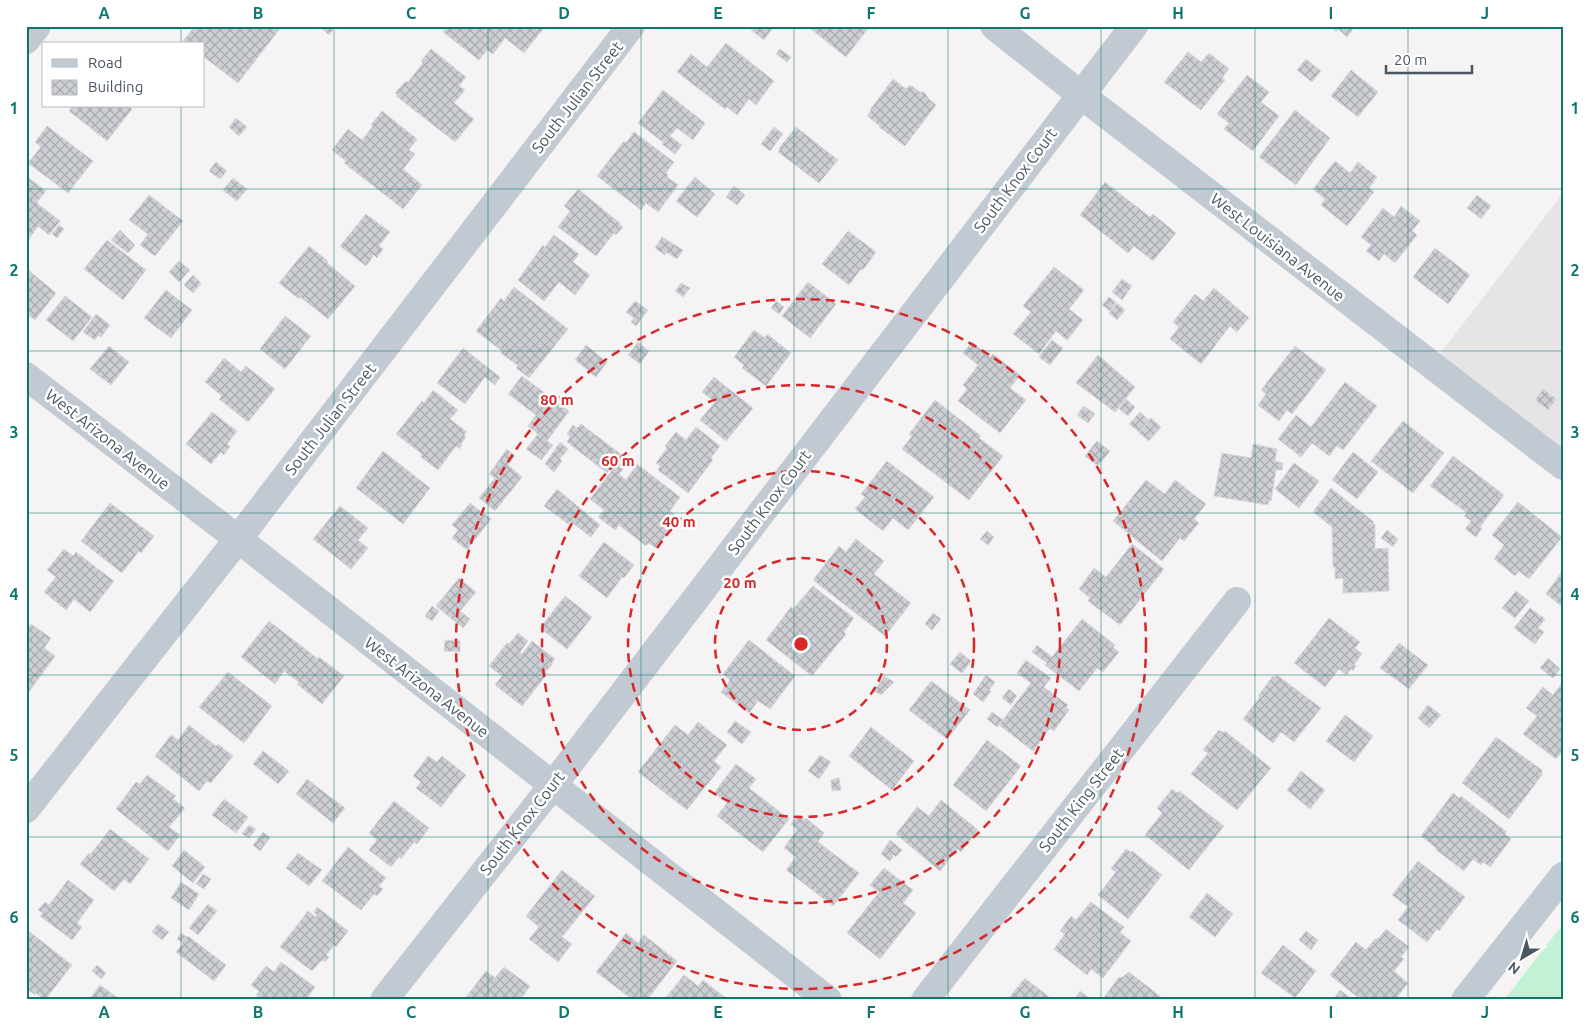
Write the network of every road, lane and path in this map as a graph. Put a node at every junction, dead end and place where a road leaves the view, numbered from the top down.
1 (37, 26) edge
2 (631, 26) edge
3 (994, 26) edge
4 (1134, 26) edge
5 (26, 40) edge
6 (1081, 95) junction
7 (26, 376) edge
8 (1563, 466) edge
9 (238, 539) junction
10 (1236, 601) dead end
11 (553, 785) junction
12 (26, 809) edge
13 (1563, 876) edge
14 (384, 1000) edge
15 (828, 1000) edge
16 (925, 1000) edge
17 (1465, 1000) edge

1 - 5 street
2 - 9 street, South Julian Street
3 - 6 street, West Louisiana Avenue
4 - 6 street, South Knox Court
6 - 8 street, West Louisiana Avenue
6 - 11 street, South Knox Court
7 - 9 street, West Arizona Avenue
9 - 11 street, West Arizona Avenue
9 - 12 street, South Julian Street
10 - 16 street, South King Street
11 - 14 street, South Knox Court
11 - 15 street, West Arizona Avenue
13 - 17 street

